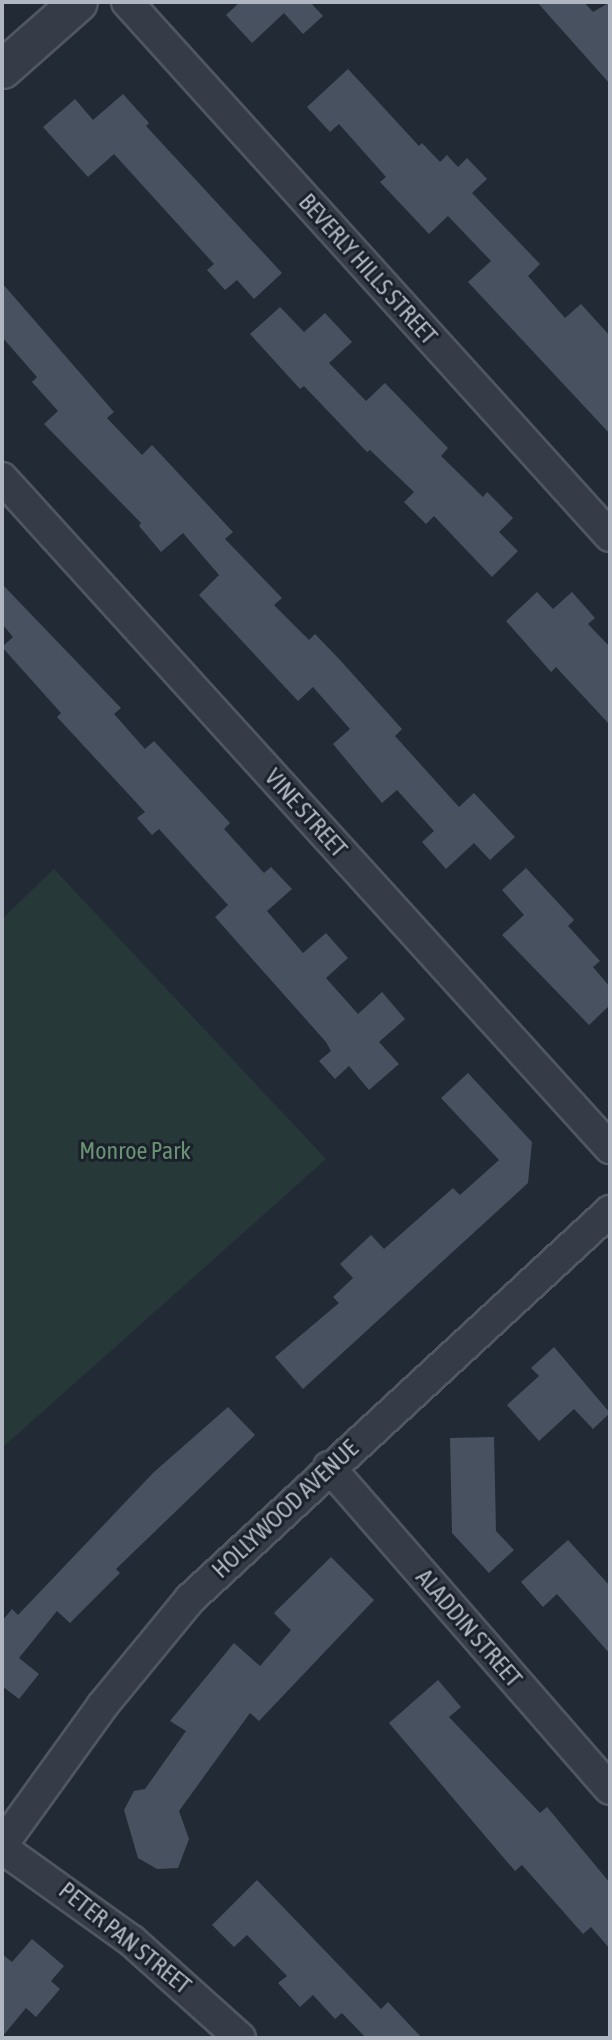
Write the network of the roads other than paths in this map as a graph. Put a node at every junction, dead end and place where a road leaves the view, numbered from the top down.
1 (78, 2) edge
2 (127, 2) edge
3 (2, 69) edge
4 (2, 478) edge
5 (610, 536) edge
6 (610, 1148) edge
7 (610, 1211) edge
8 (329, 1467) junction
9 (610, 1789) edge
10 (2, 1847) edge
11 (240, 2038) edge

1 - 3 street
2 - 5 street, BEVERLY HILLS STREET
4 - 6 street, VINE STREET
7 - 8 street, HOLLYWOOD AVENUE
8 - 9 street, ALADDIN STREET
8 - 10 street, HOLLYWOOD AVENUE
10 - 11 street, PETER PAN STREET

